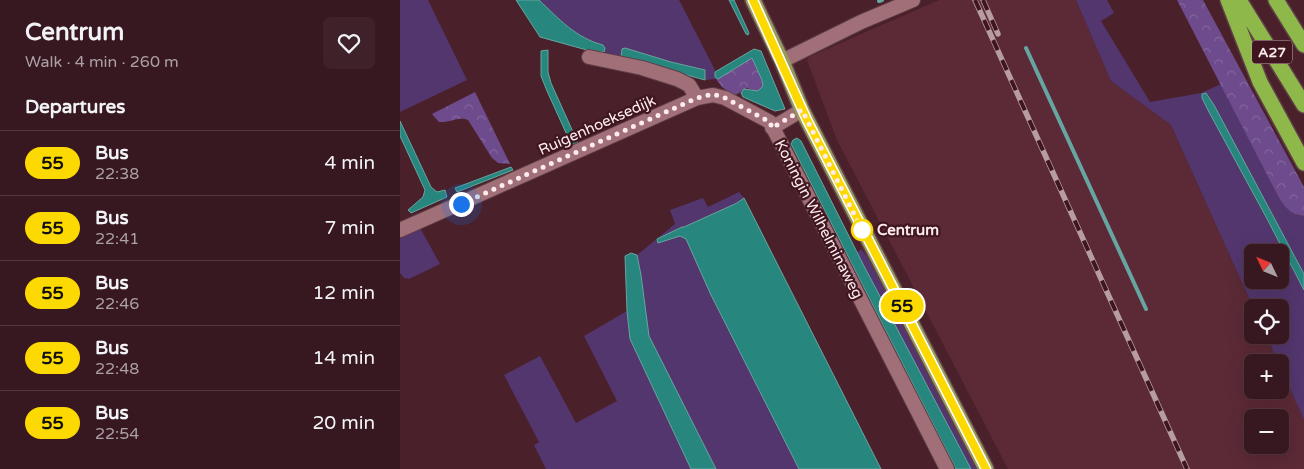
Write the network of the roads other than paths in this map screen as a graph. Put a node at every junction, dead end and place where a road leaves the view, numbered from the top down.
1 (753, 0) edge
2 (913, 0) edge
3 (1228, 0) edge
4 (1239, 0) edge
5 (1276, 0) edge
6 (1304, 45) edge
7 (590, 57) dead end
8 (782, 61) junction
9 (697, 98) junction
10 (1304, 104) edge
11 (802, 110) junction
12 (772, 128) junction
13 (1304, 163) edge
14 (400, 230) edge
15 (947, 469) edge
16 (986, 469) edge

1 - 8 main road
2 - 8 street
3 - 13 highway, A27
4 - 10 highway, A27
5 - 6 highway, A27
7 - 9 street
8 - 11 main road
9 - 12 street, Ruigenhoeksedijk
9 - 14 street, Ruigenhoeksedijk
11 - 12 street
11 - 16 main road
12 - 15 street, Koningin Wilhelminaweg

